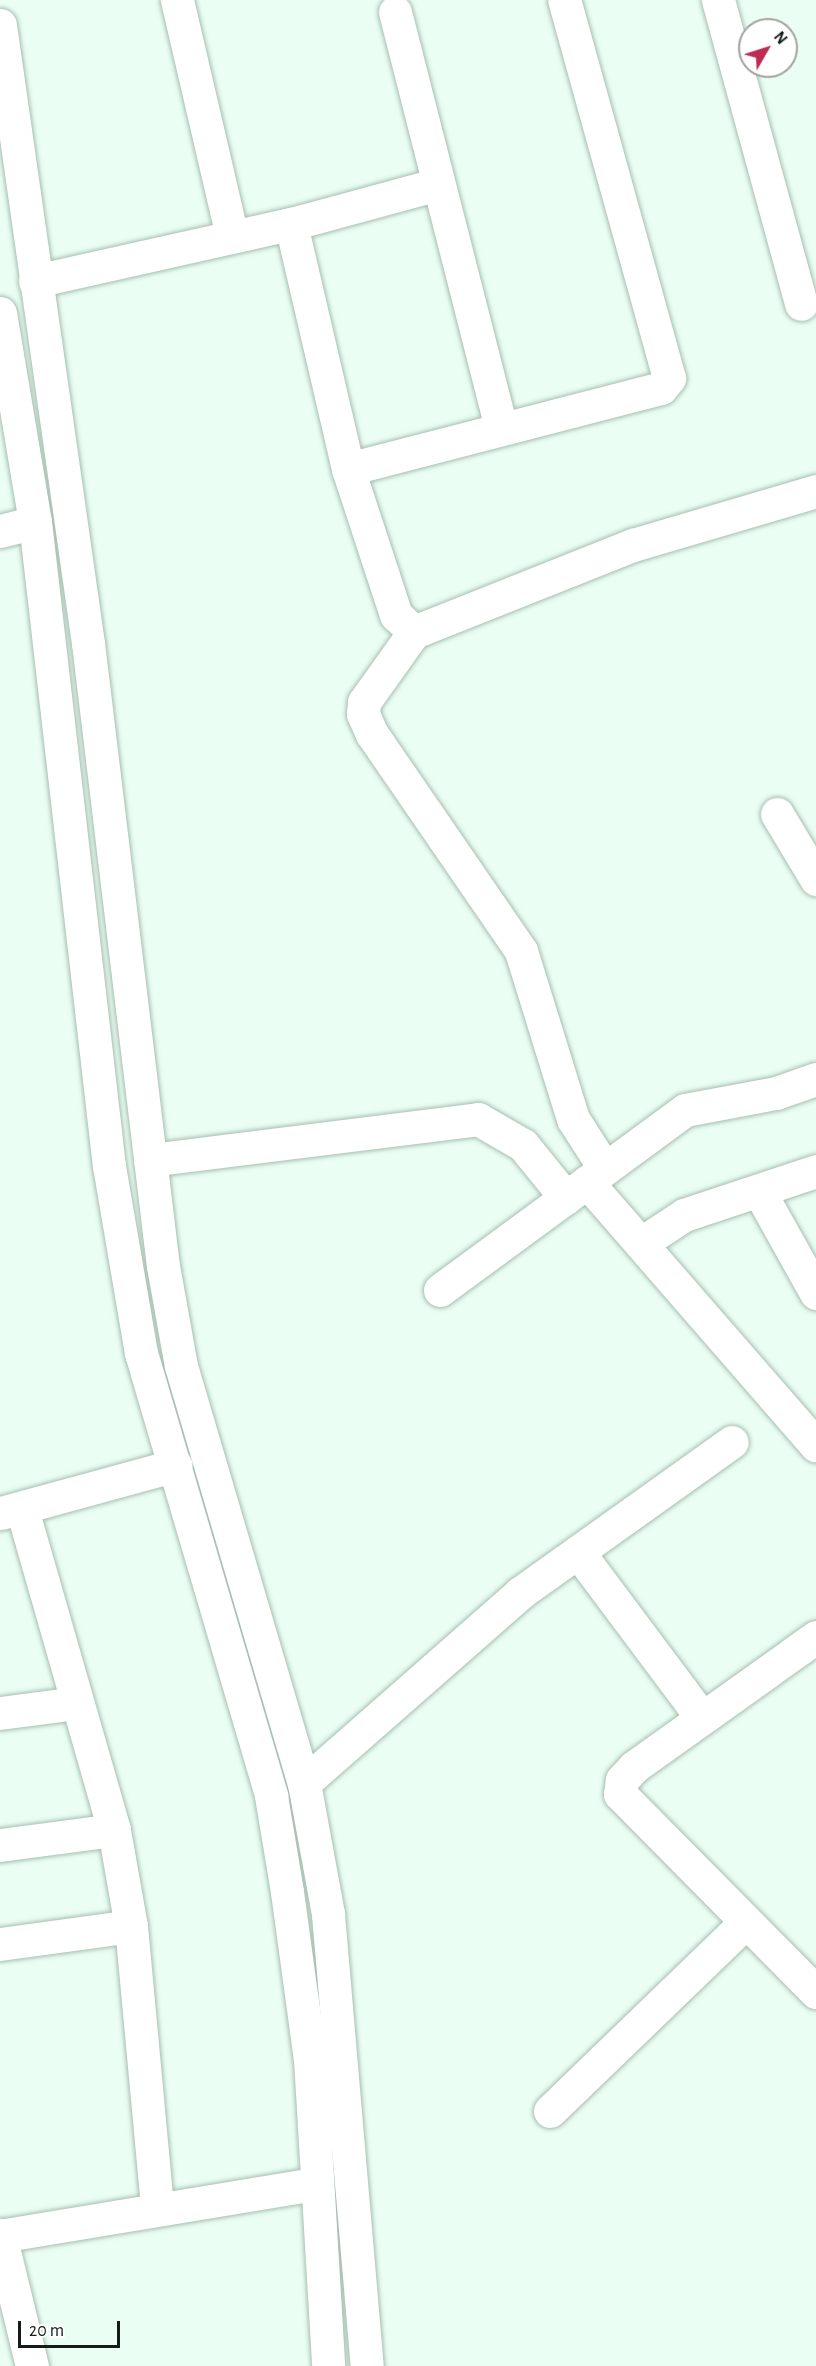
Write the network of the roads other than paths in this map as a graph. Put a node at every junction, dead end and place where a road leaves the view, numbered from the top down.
1 (177, 0) edge
2 (564, 0) edge
3 (718, 0) edge
4 (395, 12) dead end
5 (0, 25) edge
6 (435, 185) junction
7 (291, 224) junction
8 (232, 237) junction
9 (34, 281) junction
10 (801, 304) dead end
11 (0, 313) edge
12 (501, 429) junction
13 (348, 469) junction
14 (816, 490) edge
15 (35, 522) junction
16 (0, 531) edge
17 (414, 632) junction
18 (777, 814) dead end
19 (816, 879) edge
20 (816, 1079) edge
21 (150, 1160) junction
22 (816, 1172) edge
23 (586, 1183) junction
24 (759, 1191) junction
25 (643, 1242) junction
26 (440, 1290) dead end
27 (816, 1293) edge
28 (732, 1442) dead end
29 (816, 1444) edge
30 (176, 1465) junction
31 (11, 1511) edge
32 (578, 1551) junction
33 (816, 1637) edge
34 (77, 1703) junction
35 (0, 1713) edge
36 (702, 1718) junction
37 (304, 1783) junction
38 (114, 1830) junction
39 (0, 1845) edge
40 (746, 1922) junction
41 (130, 1926) junction
42 (0, 1944) edge
43 (816, 1992) edge
44 (550, 2111) dead end
45 (314, 2184) junction
46 (157, 2207) junction
47 (0, 2235) edge
48 (32, 2366) edge
49 (328, 2366) edge
50 (367, 2366) edge

1 - 8 street
2 - 12 street
3 - 10 street
4 - 6 street
5 - 9 street
6 - 7 street
6 - 12 street
7 - 8 street
7 - 13 street
8 - 9 street
9 - 21 street
11 - 15 street
12 - 13 street
13 - 17 street
14 - 17 street
15 - 16 street
15 - 30 street
17 - 23 street
18 - 19 street
20 - 23 street
21 - 23 street
21 - 37 street
22 - 24 street
23 - 25 street
23 - 26 street
24 - 25 street
24 - 27 street
25 - 29 street
28 - 32 street
30 - 31 street
30 - 45 street
31 - 34 street
32 - 36 street
32 - 37 street
33 - 36 street
34 - 35 street
34 - 38 street
36 - 40 street
37 - 50 street
38 - 39 street
38 - 41 street
40 - 43 street
40 - 44 street
41 - 42 street
41 - 46 street
45 - 46 street
45 - 49 street
46 - 47 street
47 - 48 street

